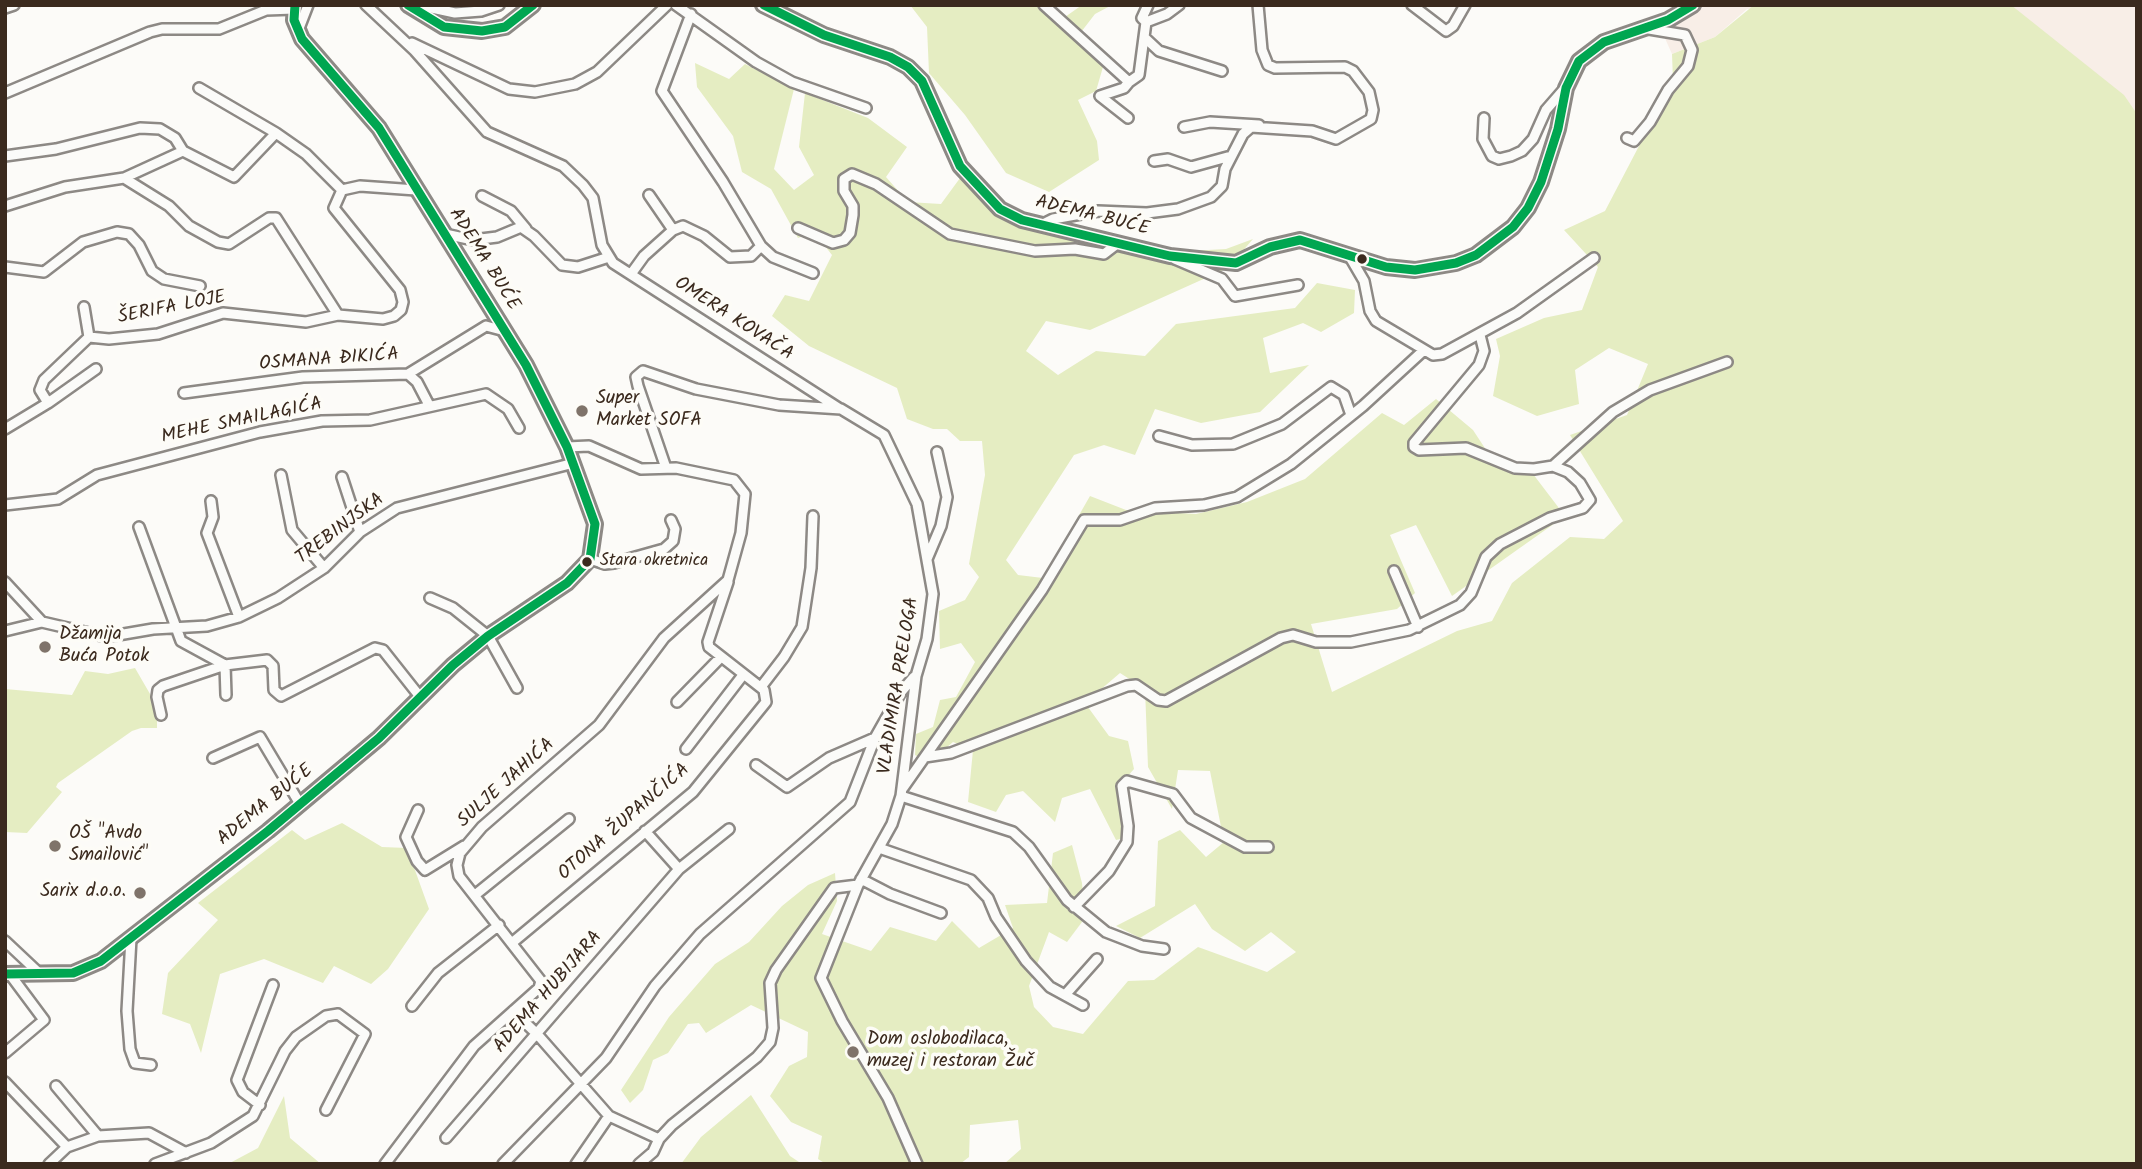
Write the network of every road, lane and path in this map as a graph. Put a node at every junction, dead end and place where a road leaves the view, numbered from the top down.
1 (14, 5) edge
2 (308, 5) edge
3 (366, 5) edge
4 (408, 5) edge
5 (418, 5) edge
6 (499, 5) edge
7 (533, 5) edge
8 (676, 5) edge
9 (763, 5) edge
10 (1044, 5) edge
11 (1148, 5) edge
12 (1179, 5) edge
13 (1258, 5) edge
14 (1412, 5) edge
15 (1465, 5) edge
16 (1693, 5) edge
17 (294, 7) edge
18 (662, 7) edge
19 (5, 8) edge
20 (691, 14) junction
21 (1146, 22) junction
22 (1648, 29) junction
23 (298, 31) junction
24 (398, 36) junction
25 (1144, 37) junction
26 (1222, 71) dead end
27 (1129, 82) junction
28 (1567, 86) junction
29 (199, 88) dead end
30 (5, 93) edge
31 (866, 108) dead end
32 (1128, 118) dead end
33 (1484, 118) dead end
34 (1260, 126) junction
35 (1185, 127) dead end
36 (276, 133) junction
37 (1627, 138) dead end
38 (183, 152) junction
39 (5, 156) edge
40 (1231, 156) junction
41 (1154, 161) dead end
42 (124, 178) junction
43 (342, 190) junction
44 (416, 190) junction
45 (649, 195) dead end
46 (482, 196) dead end
47 (5, 206) edge
48 (1040, 226) junction
49 (799, 228) dead end
50 (526, 229) junction
51 (673, 230) junction
52 (445, 234) junction
53 (1117, 244) junction
54 (761, 246) junction
55 (1170, 256) junction
56 (609, 257) junction
57 (1350, 257) junction
58 (1594, 258) dead end
59 (5, 267) edge
60 (813, 273) dead end
61 (631, 274) junction
62 (1298, 285) dead end
63 (200, 286) dead end
64 (84, 307) dead end
65 (338, 315) junction
66 (506, 332) junction
67 (1479, 335) junction
68 (89, 337) junction
69 (1424, 350) junction
70 (1727, 362) dead end
71 (96, 369) dead end
72 (408, 374) junction
73 (184, 393) dead end
74 (48, 403) junction
75 (429, 405) junction
76 (841, 409) junction
77 (1351, 415) junction
78 (519, 428) dead end
79 (5, 429) edge
80 (1160, 436) dead end
81 (567, 447) junction
82 (937, 452) dead end
83 (574, 463) junction
84 (1553, 466) junction
85 (666, 468) junction
86 (281, 475) dead end
87 (342, 477) dead end
88 (211, 502) dead end
89 (5, 505) edge
90 (813, 516) dead end
91 (671, 520) dead end
92 (139, 527) dead end
93 (360, 532) junction
94 (590, 559) junction
95 (927, 559) junction
96 (324, 568) junction
97 (1394, 571) dead end
98 (728, 580) junction
99 (5, 582) edge
100 (430, 598) dead end
101 (239, 617) junction
102 (42, 622) junction
103 (176, 627) junction
104 (1418, 627) junction
105 (5, 631) edge
106 (488, 636) junction
107 (720, 658) junction
108 (225, 665) junction
109 (743, 675) junction
110 (916, 676) junction
111 (517, 688) dead end
112 (761, 688) junction
113 (226, 695) dead end
114 (421, 698) junction
115 (677, 702) dead end
116 (161, 715) dead end
117 (876, 738) junction
118 (686, 749) dead end
119 (925, 757) junction
120 (212, 758) dead end
121 (756, 765) dead end
122 (901, 793) junction
123 (300, 804) junction
124 (418, 810) dead end
125 (569, 819) dead end
126 (729, 829) dead end
127 (645, 831) junction
128 (466, 845) junction
129 (1268, 846) dead end
130 (878, 848) junction
131 (679, 869) junction
132 (860, 882) junction
133 (475, 895) junction
134 (1074, 907) junction
135 (941, 913) dead end
136 (499, 925) junction
137 (131, 938) junction
138 (5, 941) edge
139 (513, 942) junction
140 (1164, 949) dead end
141 (1097, 959) dead end
142 (39, 973) junction
143 (7, 974) edge
144 (273, 985) dead end
145 (1065, 995) junction
146 (1083, 1005) dead end
147 (412, 1006) dead end
148 (513, 1011) junction
149 (537, 1034) junction
150 (5, 1053) edge
151 (151, 1065) dead end
152 (5, 1082) edge
153 (579, 1084) junction
154 (56, 1086) dead end
155 (260, 1105) junction
156 (326, 1110) dead end
157 (609, 1116) junction
158 (98, 1136) junction
159 (446, 1139) dead end
160 (659, 1139) junction
161 (67, 1147) junction
162 (186, 1153) junction
163 (49, 1164) edge
164 (155, 1164) edge
165 (385, 1164) edge
166 (503, 1164) edge
167 (576, 1164) edge
168 (639, 1164) edge
169 (917, 1164) edge

1 - 19 street
2 - 23 street
3 - 24 street
4 - 7 street
5 - 6 street
8 - 20 street
9 - 48 street, ADEMA BUĆE
10 - 27 street
11 - 21 street
12 - 21 street
13 - 34 street
14 - 15 street
16 - 22 street, ADEMA BUĆE
17 - 23 street, ADEMA BUĆE
17 - 30 street
18 - 24 street
20 - 31 street
20 - 54 street
21 - 25 street
22 - 28 street, ADEMA BUĆE
22 - 37 street
23 - 44 street, ADEMA BUĆE
24 - 56 street
25 - 26 street
25 - 27 street
27 - 32 street
28 - 33 street
28 - 57 street, ADEMA BUĆE
29 - 36 street
34 - 35 street
34 - 40 street
36 - 38 street
36 - 43 street
38 - 39 street
38 - 42 street
40 - 41 street
40 - 48 street
42 - 47 street
42 - 65 street
43 - 44 street
43 - 65 street, ŠERIFA LOJE
44 - 52 street, ADEMA BUĆE
45 - 51 street
46 - 50 street
48 - 53 street, ADEMA BUĆE
49 - 53 street
50 - 52 street
50 - 56 street
51 - 54 street
51 - 61 street
52 - 66 street, ADEMA BUĆE
53 - 55 street, ADEMA BUĆE
54 - 60 street
55 - 57 street, ADEMA BUĆE
55 - 62 street, ADEMA BUĆE
56 - 61 street, OMERA KOVAČA
57 - 69 street
58 - 67 street
59 - 63 street
61 - 76 street, OMERA KOVAČA
64 - 68 street
65 - 68 street, ŠERIFA LOJE
66 - 72 street, OSMANA ĐIKIĆA
66 - 81 street, ADEMA BUĆE
67 - 69 street
67 - 84 street
68 - 74 street
69 - 77 street
70 - 84 street
71 - 74 street
72 - 73 street, OSMANA ĐIKIĆA
72 - 75 street
74 - 79 street
75 - 78 street, MEHE SMAILAGIĆA
75 - 89 street, MEHE SMAILAGIĆA
76 - 85 street, VLADIMIRA PRELOGA
76 - 95 street, VLADIMIRA PRELOGA
77 - 80 street
77 - 119 street
81 - 83 street, ADEMA BUĆE
81 - 85 street
82 - 95 street
83 - 93 street, TREBINJSKA
83 - 94 street, ADEMA BUĆE
84 - 104 street
85 - 98 street
86 - 96 street
87 - 93 street
88 - 101 street
90 - 112 street, OTONA ŽUPANČIĆA
91 - 94 street
92 - 103 street
93 - 96 street, TREBINJSKA
94 - 106 street, ADEMA BUĆE
95 - 110 street, VLADIMIRA PRELOGA
96 - 101 street, TREBINJSKA
97 - 104 street
98 - 107 street
98 - 128 street, SULJE JAHIĆA
99 - 102 street
100 - 106 street
101 - 103 street, TREBINJSKA
102 - 103 street, TREBINJSKA
102 - 105 street, TREBINJSKA
103 - 108 street
104 - 119 street
106 - 111 street
106 - 114 street, ADEMA BUĆE
107 - 109 street
107 - 115 street
108 - 113 street
108 - 114 street
108 - 116 street
109 - 112 street
109 - 118 street, OTONA ŽUPANČIĆA
110 - 117 street
110 - 122 street, VLADIMIRA PRELOGA
112 - 127 street, OTONA ŽUPANČIĆA
114 - 123 street, ADEMA BUĆE
117 - 121 street
117 - 153 street
119 - 122 street
120 - 123 street
122 - 130 street, VLADIMIRA PRELOGA
122 - 134 street
123 - 137 street, ADEMA BUĆE
124 - 128 street
125 - 133 street
126 - 131 street, ADEMA HUBIJARA
127 - 131 street
127 - 139 street, OTONA ŽUPANČIĆA
128 - 133 street, SULJE JAHIĆA
129 - 134 street
130 - 132 street, VLADIMIRA PRELOGA
130 - 145 street
131 - 149 street, ADEMA HUBIJARA
132 - 135 street
132 - 160 street
132 - 169 street, VLADIMIRA PRELOGA
133 - 136 street, SULJE JAHIĆA
134 - 140 street
136 - 139 street, SULJE JAHIĆA
136 - 147 street
137 - 142 street, ADEMA BUĆE
137 - 151 street
138 - 142 street
139 - 148 street, SULJE JAHIĆA
141 - 145 street
142 - 143 street, ADEMA BUĆE
143 - 150 street, ADEMA BUĆE
144 - 155 street
145 - 146 street
148 - 149 street
148 - 165 street, SULJE JAHIĆA
149 - 153 street
149 - 159 street, ADEMA HUBIJARA
152 - 161 street
153 - 157 street
153 - 166 street
154 - 158 street
155 - 156 street
155 - 162 street
157 - 160 street
157 - 167 street
158 - 161 street
158 - 162 street
160 - 168 street
161 - 163 street
162 - 164 street

